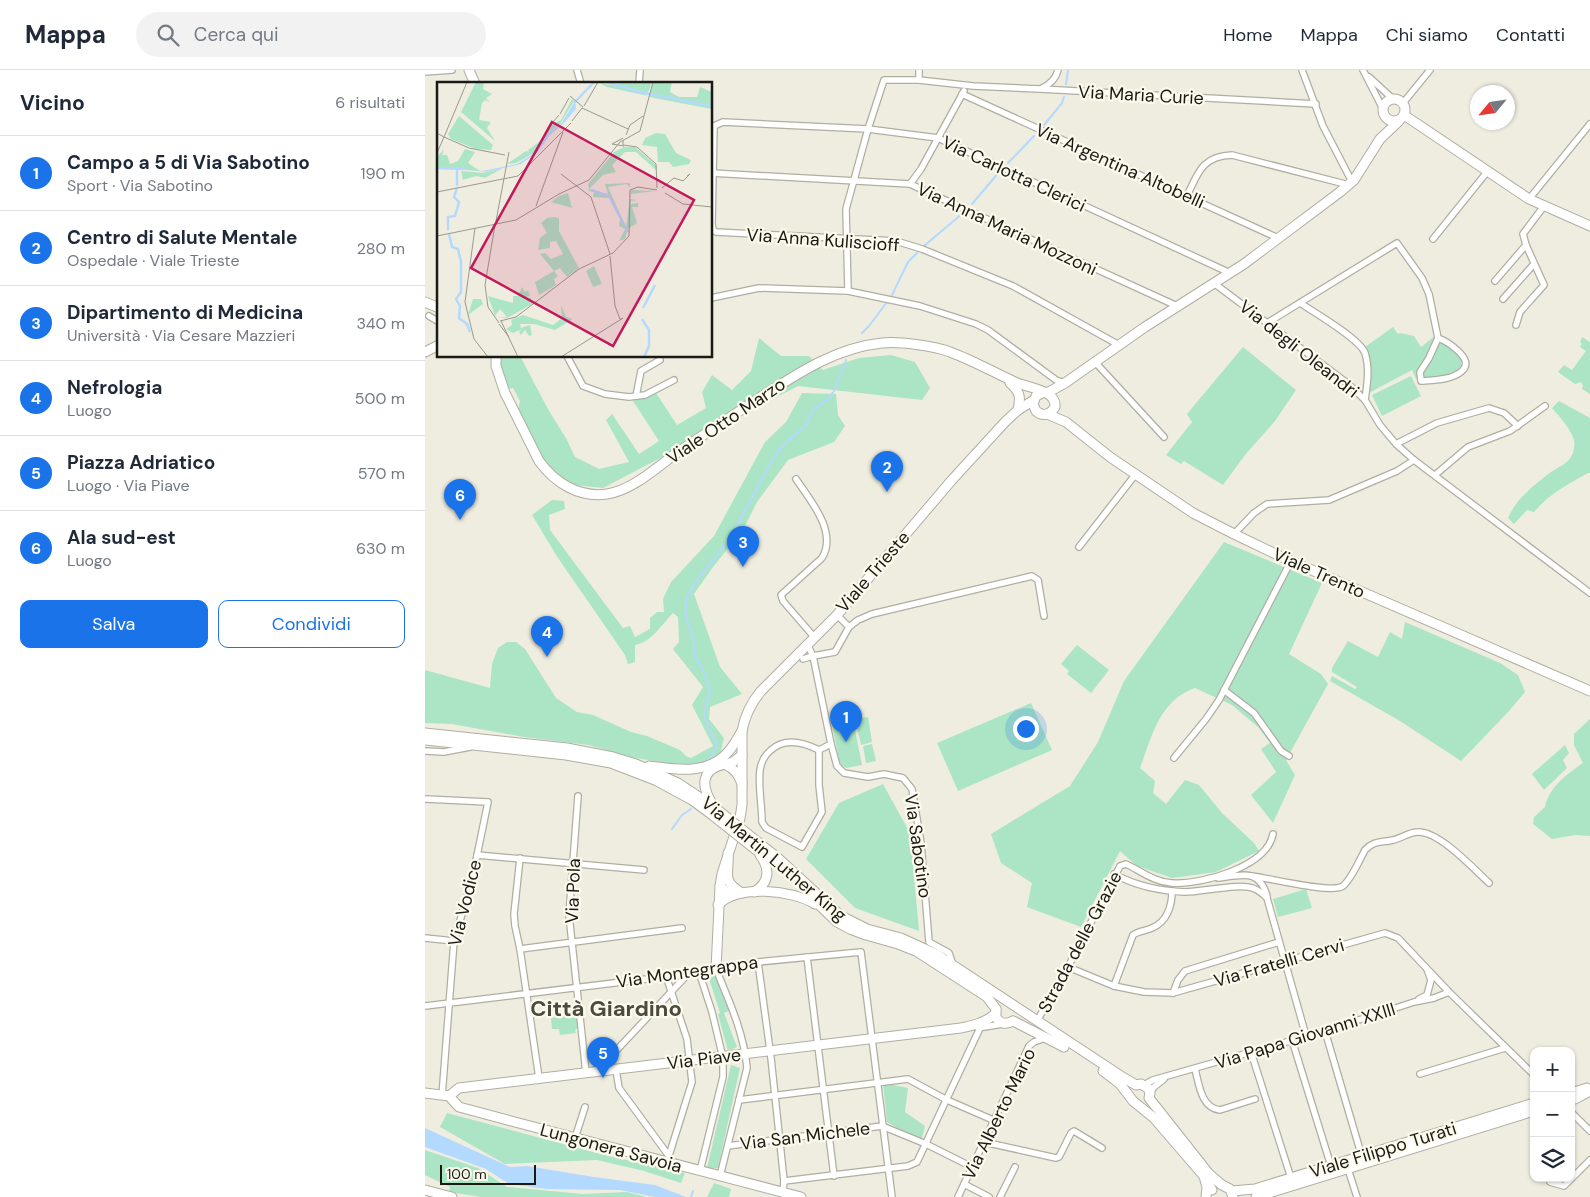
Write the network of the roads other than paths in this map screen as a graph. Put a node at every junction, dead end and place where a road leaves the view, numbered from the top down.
1 (452, 70) edge
2 (469, 70) edge
3 (919, 70) edge
4 (1058, 70) edge
5 (1302, 70) edge
6 (1430, 70) edge
7 (425, 72) edge
8 (1365, 72) edge
9 (919, 80) junction
10 (474, 82) edge
11 (967, 86) junction
12 (1040, 89) junction
13 (962, 94) junction
14 (1393, 99) junction
15 (1403, 103) junction
16 (1316, 104) junction
17 (1384, 113) junction
18 (1402, 118) junction
19 (1590, 124) edge
20 (867, 129) junction
21 (713, 130) edge
22 (938, 138) junction
23 (1380, 139) junction
24 (1363, 165) junction
25 (1487, 172) junction
26 (713, 173) edge
27 (853, 180) junction
28 (910, 184) junction
29 (1345, 184) junction
30 (1187, 196) junction
31 (1529, 199) junction
32 (1544, 206) junction
33 (1590, 226) edge
34 (713, 230) edge
35 (1278, 238) junction
36 (847, 239) junction
37 (1433, 239) dead end
38 (1526, 246) junction
39 (1534, 264) junction
40 (1230, 274) junction
41 (1495, 281) dead end
42 (1215, 284) junction
43 (848, 291) junction
44 (713, 298) edge
45 (1503, 298) dead end
46 (425, 302) edge
47 (1300, 303) junction
48 (1177, 306) junction
49 (437, 307) edge
50 (429, 316) dead end
51 (437, 321) edge
52 (1267, 323) junction
53 (1516, 325) dead end
54 (1438, 338) junction
55 (1119, 345) junction
56 (437, 346) edge
57 (425, 352) edge
58 (490, 358) edge
59 (496, 358) edge
60 (568, 358) edge
61 (659, 360) dead end
62 (1095, 362) junction
63 (496, 366) junction
64 (1003, 377) junction
65 (674, 380) dead end
66 (1063, 384) junction
67 (1021, 385) junction
68 (1046, 393) junction
69 (636, 396) junction
70 (1034, 399) junction
71 (1365, 400) junction
72 (1055, 404) junction
73 (1545, 406) dead end
74 (1036, 411) junction
75 (1014, 413) junction
76 (1047, 414) junction
77 (1066, 422) junction
78 (1518, 426) junction
79 (1164, 437) dead end
80 (1397, 444) junction
81 (1414, 460) junction
82 (1135, 475) junction
83 (1435, 475) junction
84 (796, 479) dead end
85 (1233, 534) junction
86 (1079, 547) dead end
87 (1291, 561) junction
88 (1590, 593) edge
89 (837, 615) junction
90 (1044, 616) dead end
91 (849, 627) junction
92 (815, 638) junction
93 (807, 646) junction
94 (813, 656) junction
95 (803, 659) junction
96 (793, 660) junction
97 (815, 666) junction
98 (1224, 690) junction
99 (1590, 691) edge
100 (742, 731) junction
101 (425, 733) edge
102 (425, 740) edge
103 (831, 744) junction
104 (479, 745) junction
105 (819, 750) junction
106 (425, 752) edge
107 (742, 755) junction
108 (1289, 756) dead end
109 (1174, 758) dead end
110 (725, 760) junction
111 (635, 764) junction
112 (742, 784) junction
113 (578, 796) dead end
114 (425, 799) edge
115 (713, 810) junction
116 (1273, 834) dead end
117 (757, 846) junction
118 (728, 853) junction
119 (477, 855) junction
120 (520, 858) junction
121 (573, 863) junction
122 (644, 870) dead end
123 (1114, 874) junction
124 (1252, 876) junction
125 (1209, 879) junction
126 (1489, 883) dead end
127 (720, 886) junction
128 (1172, 891) junction
129 (736, 892) junction
130 (754, 892) junction
131 (1267, 898) junction
132 (718, 905) junction
133 (825, 912) junction
134 (682, 928) dead end
135 (425, 938) edge
136 (453, 941) junction
137 (572, 941) junction
138 (1279, 942) junction
139 (520, 949) junction
140 (807, 957) junction
141 (758, 962) junction
142 (1285, 962) junction
143 (953, 965) junction
144 (1068, 967) junction
145 (1427, 967) junction
146 (716, 969) junction
147 (699, 972) junction
148 (688, 974) junction
149 (666, 976) junction
150 (1114, 986) junction
151 (577, 987) junction
152 (672, 990) junction
153 (1449, 992) junction
154 (1173, 993) junction
155 (526, 994) junction
156 (1427, 995) junction
157 (1414, 1002) junction
158 (449, 1004) junction
159 (1012, 1004) junction
160 (425, 1006) edge
161 (996, 1011) junction
162 (1037, 1021) junction
163 (1008, 1022) junction
164 (961, 1028) junction
165 (980, 1028) junction
166 (1325, 1031) junction
167 (1306, 1036) junction
168 (1047, 1037) junction
169 (871, 1038) junction
170 (1292, 1040) junction
171 (817, 1044) junction
172 (1505, 1048) junction
173 (770, 1050) junction
174 (1251, 1052) junction
175 (746, 1054) junction
176 (723, 1058) junction
177 (691, 1061) junction
178 (1195, 1069) junction
179 (616, 1070) junction
180 (1530, 1071) edge
181 (597, 1072) junction
182 (586, 1073) junction
183 (1420, 1074) dead end
184 (539, 1078) junction
185 (1166, 1078) junction
186 (876, 1084) junction
187 (1140, 1085) junction
188 (823, 1089) junction
189 (1590, 1089) edge
190 (1575, 1092) edge
191 (425, 1093) edge
192 (775, 1095) junction
193 (446, 1096) junction
194 (1130, 1096) junction
195 (1150, 1096) junction
196 (1255, 1098) dead end
197 (1575, 1099) edge
198 (739, 1100) junction
199 (947, 1100) junction
200 (1138, 1104) junction
201 (1530, 1105) edge
202 (585, 1107) dead end
203 (1530, 1113) edge
204 (1575, 1116) edge
205 (993, 1120) junction
206 (882, 1126) junction
207 (1590, 1131) edge
208 (829, 1133) junction
209 (575, 1138) junction
210 (780, 1140) junction
211 (984, 1142) junction
212 (926, 1144) junction
213 (728, 1146) junction
214 (1103, 1148) dead end
215 (1362, 1157) junction
216 (668, 1159) junction
217 (1590, 1160) edge
218 (1331, 1166) junction
219 (972, 1167) junction
220 (1015, 1167) dead end
221 (887, 1168) junction
222 (1348, 1169) junction
223 (700, 1171) junction
224 (1575, 1175) edge
225 (720, 1176) junction
226 (834, 1176) junction
227 (1291, 1178) junction
228 (785, 1181) junction
229 (1550, 1182) edge
230 (1568, 1182) edge
231 (965, 1184) junction
232 (1222, 1185) junction
233 (425, 1190) edge
234 (783, 1192) junction
235 (1232, 1194) edge
236 (1210, 1196) edge
237 (452, 1197) edge
238 (801, 1197) edge
239 (892, 1197) edge
240 (958, 1197) edge
241 (989, 1197) edge
242 (1000, 1197) edge
243 (1257, 1197) edge
244 (1357, 1197) edge

1 - 7 street
2 - 10 street
3 - 9 street
4 - 12 street
5 - 16 street
6 - 15 street
8 - 14 street
8 - 17 street
9 - 11 street, Via Maria Curie
9 - 20 street, Via Maria Curie
11 - 12 street, Via Maria Curie
11 - 13 street
12 - 16 street, Via Maria Curie
13 - 22 street
13 - 30 street, Via Argentina Altobelli
14 - 15 street
14 - 17 street
15 - 18 street
16 - 29 street
17 - 18 street
17 - 23 street
18 - 23 street
18 - 25 street
19 - 31 street
20 - 21 street, Via Carlotta Clerici
20 - 22 street, Via Carlotta Clerici
20 - 27 street
22 - 28 street
22 - 40 street, Via Carlotta Clerici
23 - 24 street
24 - 29 street
24 - 29 street
25 - 31 street
25 - 37 street
26 - 27 street, Via Anna Maria Mozzoni
27 - 28 street, Via Anna Maria Mozzoni
27 - 36 street
28 - 48 street, Via Anna Maria Mozzoni
29 - 30 street
29 - 35 street
30 - 35 street, Via Argentina Altobelli
31 - 32 street
32 - 33 street
32 - 38 street
34 - 36 street, Via Anna Kuliscioff
35 - 40 street
36 - 43 street
36 - 55 street, Via Anna Kuliscioff
38 - 39 street
38 - 41 street
39 - 45 street
39 - 53 street
40 - 42 street
42 - 48 street
42 - 52 street, Via degli Oleandri
43 - 44 street
43 - 66 street
46 - 49 street
47 - 52 street
47 - 54 street
47 - 71 street
48 - 55 street
50 - 51 street
52 - 71 street, Via degli Oleandri
54 - 54 street
55 - 62 street
56 - 57 street
58 - 63 street, Viale Otto Marzo
59 - 63 street, Viale Otto Marzo
60 - 69 street
61 - 69 street
62 - 66 street
62 - 79 street
63 - 64 street, Viale Otto Marzo
64 - 67 street, Viale Otto Marzo
64 - 75 street
65 - 69 street
66 - 68 street
66 - 72 street
67 - 68 street, Viale Otto Marzo
67 - 70 street, Viale Otto Marzo
68 - 70 street
68 - 72 street
70 - 74 street
70 - 75 street, Viale Trieste
71 - 80 street, Via degli Oleandri
72 - 76 street
72 - 77 street, Viale Trento
73 - 78 street
74 - 75 street
74 - 76 street
75 - 89 street, Viale Trieste
76 - 77 street, Viale Trento
77 - 82 street, Viale Trento
78 - 80 street
78 - 83 street
80 - 81 street, Via degli Oleandri
81 - 83 street, Via degli Oleandri
81 - 85 street
82 - 85 street, Viale Trento
82 - 86 street
83 - 88 street, Via degli Oleandri
84 - 92 street
85 - 87 street, Viale Trento
87 - 98 street
87 - 99 street, Viale Trento
89 - 91 street
89 - 92 street, Viale Trieste
90 - 91 street
91 - 94 street
92 - 93 street, Viale Trieste
93 - 94 street
93 - 96 street, Viale Trieste
94 - 95 street
94 - 97 street
95 - 96 street
95 - 97 street
96 - 100 street, Viale Trieste
97 - 103 street
98 - 108 street
98 - 109 street
100 - 107 street
100 - 110 street
101 - 111 street, Via Martin Luther King
102 - 104 street, Via Martin Luther King
103 - 105 street
103 - 143 street, Via Sabotino
104 - 106 street
104 - 115 street, Via Martin Luther King
105 - 105 street
107 - 110 street
107 - 112 street
110 - 111 street
110 - 112 street
110 - 115 street
111 - 115 street, Via Martin Luther King
112 - 118 street
113 - 121 street, Via Pola
114 - 119 street, Via Vodice
115 - 117 street, Via Martin Luther King, bridge
116 - 125 street, Strada delle Grazie
117 - 130 street
117 - 133 street, Via Martin Luther King
117 - 143 street, Via Martin Luther King
118 - 127 street
118 - 129 street
119 - 120 street
119 - 136 street, Via Vodice
120 - 121 street
120 - 139 street
121 - 122 street
121 - 137 street, Via Pola
123 - 125 street, Strada delle Grazie
123 - 128 street
123 - 144 street, Strada delle Grazie
124 - 125 street, Strada delle Grazie
124 - 126 street, Strada delle Grazie
124 - 131 street
127 - 129 street
127 - 132 street
128 - 131 street
128 - 150 street
129 - 130 street
129 - 132 street
130 - 133 street
131 - 138 street
132 - 146 street
133 - 161 street, Via Martin Luther King
134 - 137 street
135 - 136 street
136 - 158 street, Via Vodice
137 - 139 street
137 - 151 street, Via Pola
138 - 142 street
138 - 154 street, Via Fratelli Cervi
139 - 155 street
140 - 141 street, Via Montegrappa
140 - 169 street, Via Montegrappa
140 - 171 street
141 - 146 street, Via Montegrappa
141 - 173 street
142 - 145 street, Via Fratelli Cervi
142 - 154 street, Via Fratelli Cervi
142 - 167 street
143 - 159 street, Via Martin Luther King
144 - 150 street, Via Fratelli Cervi
144 - 162 street, Strada delle Grazie
145 - 153 street
145 - 156 street
146 - 147 street, Via Montegrappa
146 - 175 street
147 - 148 street, Via Montegrappa
147 - 176 street
148 - 149 street, Via Montegrappa
148 - 152 street
149 - 151 street, Via Montegrappa
149 - 152 street
150 - 154 street, Via Fratelli Cervi
151 - 155 street, Via Montegrappa
151 - 182 street, Via Pola
152 - 177 street
152 - 181 street
153 - 156 street, Via Papa Giovanni XXIII
153 - 157 street, Via Papa Giovanni XXIII
153 - 172 street
155 - 158 street, Via Montegrappa
155 - 184 street
156 - 157 street, Via Papa Giovanni XXIII
157 - 166 street, Via Papa Giovanni XXIII
158 - 160 street, Via Montegrappa
158 - 193 street, Via Vodice
159 - 161 street
159 - 162 street, Via Martin Luther King
159 - 163 street
161 - 163 street
161 - 164 street, Via Piave
162 - 187 street, Via Martin Luther King
163 - 165 street, Via Piave
163 - 168 street
164 - 165 street, Via Piave
164 - 169 street, Via Piave
165 - 199 street
166 - 167 street, Via Papa Giovanni XXIII
166 - 215 street
167 - 170 street, Via Papa Giovanni XXIII
168 - 194 street
168 - 205 street, Via Alberto Mario
169 - 171 street, Via Piave
169 - 186 street
170 - 174 street, Via Papa Giovanni XXIII
170 - 218 street
171 - 173 street, Via Piave
171 - 188 street
172 - 180 street
172 - 183 street
173 - 175 street, Via Piave
173 - 192 street
174 - 178 street, Via Papa Giovanni XXIII
174 - 227 street
175 - 176 street, Via Piave
175 - 198 street
176 - 177 street, Via Piave
176 - 223 street
177 - 179 street, Via Piave
177 - 216 street
178 - 185 street, Via Papa Giovanni XXIII
178 - 196 street, Via Papa Giovanni XXIII
179 - 181 street, Via Piave
179 - 216 street
181 - 182 street, Via Piave
182 - 184 street, Via Piave
184 - 193 street, Via Piave
185 - 187 street, Via Papa Giovanni XXIII
185 - 195 street, Via Papa Giovanni XXIII
186 - 188 street
186 - 199 street
186 - 206 street
187 - 194 street
187 - 195 street
188 - 192 street
188 - 208 street
189 - 190 street
189 - 197 street
191 - 193 street, Lungonera Savoia
192 - 198 street
192 - 210 street
193 - 209 street, Lungonera Savoia
194 - 200 street
195 - 200 street
195 - 232 street
198 - 213 street
199 - 205 street
199 - 212 street
200 - 236 street
201 - 215 street, Viale Filippo Turati
202 - 209 street
203 - 222 street, Viale Filippo Turati
204 - 207 street
205 - 211 street, Via Alberto Mario
206 - 208 street, Via San Michele
206 - 212 street
206 - 221 street
208 - 210 street, Via San Michele
208 - 226 street
209 - 216 street, Lungonera Savoia
210 - 213 street, Via San Michele
210 - 228 street
211 - 214 street
211 - 219 street, Via Alberto Mario
212 - 219 street
212 - 221 street
213 - 225 street
215 - 218 street, Viale Filippo Turati
216 - 223 street, Lungonera Savoia
217 - 224 street
218 - 227 street, Viale Filippo Turati
219 - 231 street, Via Alberto Mario
220 - 242 street
221 - 226 street
221 - 239 street
222 - 243 street, Viale Filippo Turati
222 - 244 street
223 - 225 street, Lungonera Savoia
225 - 234 street, Lungonera Savoia
226 - 228 street
227 - 235 street, Viale Filippo Turati
228 - 234 street
229 - 230 street
231 - 240 street, Via Alberto Mario
231 - 241 street
232 - 235 street
232 - 236 street
233 - 237 street
234 - 238 street, Lungonera Savoia

